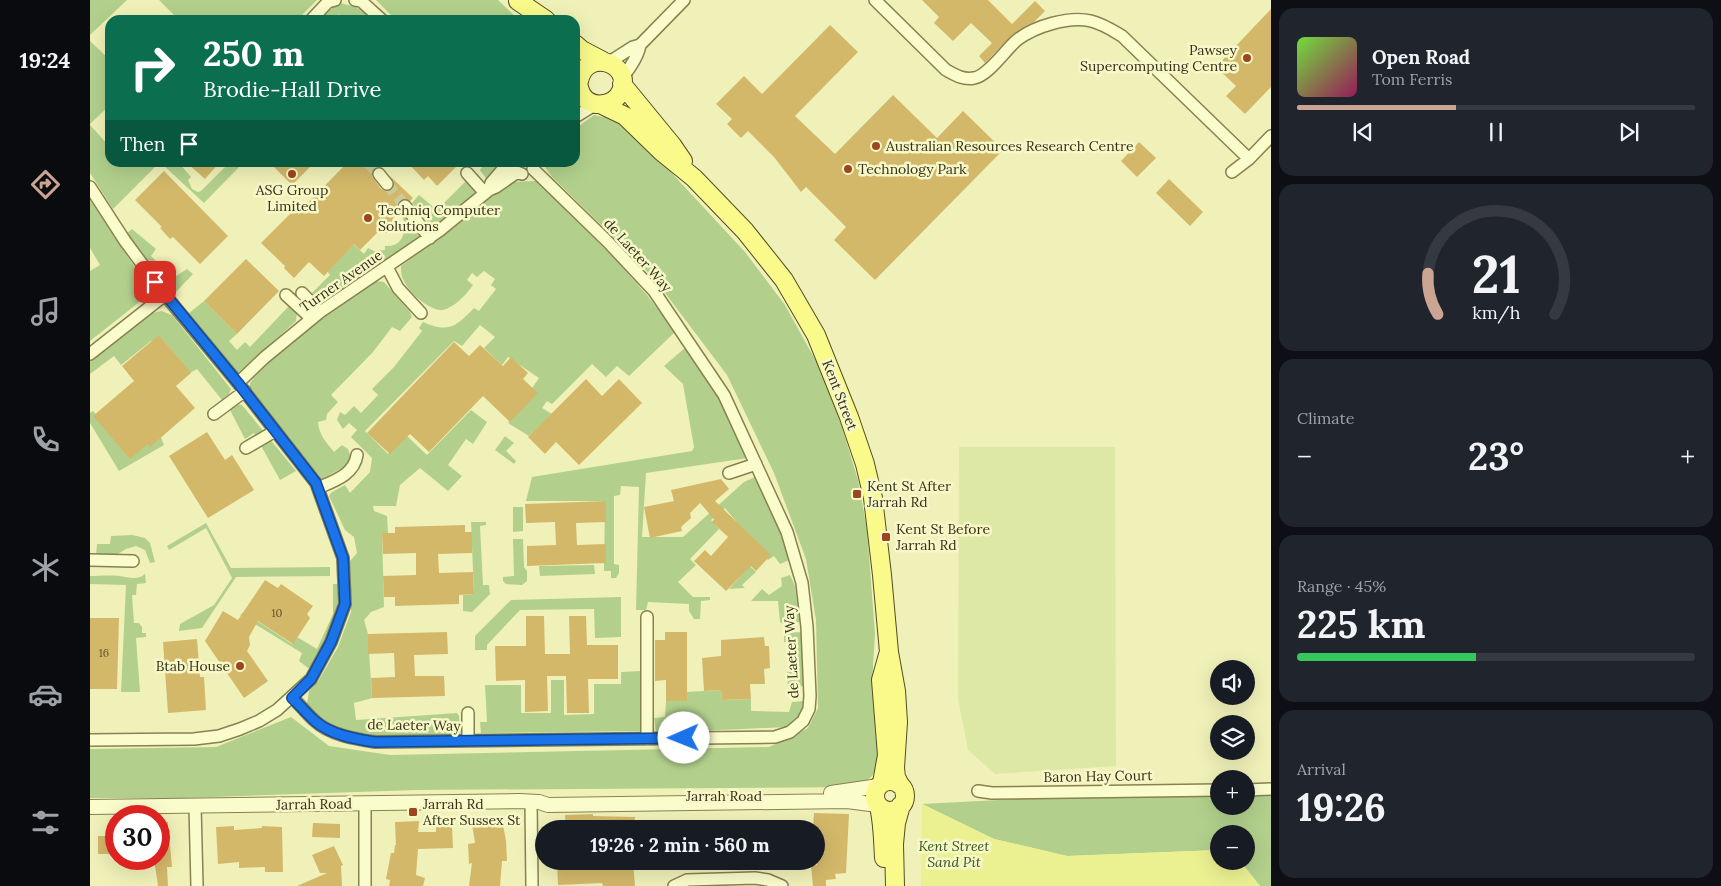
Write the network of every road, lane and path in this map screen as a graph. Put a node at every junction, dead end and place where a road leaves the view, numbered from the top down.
1 (335, 0) edge
2 (354, 0) edge
3 (517, 0) edge
4 (684, 0) edge
5 (875, 0) edge
6 (316, 15) edge
7 (376, 15) edge
8 (530, 15) edge
9 (539, 15) edge
10 (640, 45) junction
11 (580, 48) edge
12 (606, 62) junction
13 (580, 77) edge
14 (622, 81) junction
15 (580, 89) edge
16 (599, 104) junction
17 (580, 114) edge
18 (1271, 136) edge
19 (1249, 159) junction
20 (505, 167) edge
21 (510, 167) edge
22 (533, 167) edge
23 (535, 167) edge
24 (516, 172) junction
25 (1232, 172) dead end
26 (467, 173) dead end
27 (379, 174) tunnel mouth
28 (694, 178) junction
29 (387, 184) tunnel mouth
30 (487, 191) junction
31 (92, 193) edge
32 (405, 206) tunnel mouth
33 (430, 238) junction
34 (387, 267) junction
35 (302, 293) dead end
36 (165, 295) junction
37 (286, 295) dead end
38 (421, 312) dead end
39 (316, 315) junction
40 (90, 354) edge
41 (241, 387) junction
42 (214, 414) dead end
43 (276, 431) junction
44 (246, 448) dead end
45 (357, 455) dead end
46 (756, 464) junction
47 (729, 472) dead end
48 (318, 488) junction
49 (90, 560) edge
50 (133, 561) dead end
51 (647, 617) dead end
52 (889, 652) junction
53 (292, 698) junction
54 (468, 713) dead end
55 (648, 739) junction
56 (90, 740) edge
57 (468, 741) junction
58 (880, 784) junction
59 (900, 785) junction
60 (1271, 789) edge
61 (1210, 790) edge
62 (1255, 790) edge
63 (978, 791) dead end
64 (535, 802) junction
65 (365, 804) junction
66 (878, 805) junction
67 (901, 805) junction
68 (195, 806) junction
69 (90, 807) edge
70 (197, 886) edge
71 (365, 886) edge
72 (532, 886) edge
73 (674, 886) edge
74 (782, 886) edge
75 (884, 886) edge
76 (896, 886) edge

1 - 6 street
2 - 7 street
3 - 8 main road
3 - 9 main road
4 - 10 street
5 - 19 street
10 - 12 street
10 - 14 street
11 - 12 main road
12 - 13 main road
12 - 14 main road
14 - 16 main road
14 - 28 main road, Kent Street
15 - 16 main road
16 - 17 street
16 - 28 main road, Kent Street
18 - 19 street
19 - 25 street
20 - 30 street, Turner Avenue
21 - 24 street
22 - 24 street
23 - 46 street, de Laeter Way
24 - 30 street, Turner Avenue
26 - 30 street
27 - 29 street
28 - 52 main road, Kent Street
30 - 33 street, Turner Avenue
31 - 36 street
32 - 33 street
33 - 34 street, Turner Avenue
34 - 38 street
34 - 39 street, Turner Avenue
35 - 39 street
36 - 40 street
36 - 41 street
37 - 39 street
39 - 41 street, Turner Avenue
41 - 42 street, Turner Avenue
41 - 43 street
43 - 44 street
43 - 48 street
45 - 48 street
46 - 47 street
46 - 55 street, de Laeter Way
48 - 53 street
49 - 50 street
51 - 55 street
52 - 58 main road, Kent Street
52 - 59 main road, Kent Street
53 - 56 street
53 - 57 street, de Laeter Way
54 - 57 street
55 - 57 street, de Laeter Way
58 - 59 main road
58 - 64 street, Jarrah Road
58 - 66 main road
59 - 67 main road
60 - 62 street
61 - 63 street, Baron Hay Court
64 - 65 street, Jarrah Road
64 - 66 street, Jarrah Road
64 - 72 street
65 - 68 street, Jarrah Road
65 - 71 street
66 - 67 main road
66 - 75 main road
67 - 76 main road
68 - 69 street, Jarrah Road
68 - 70 street
73 - 74 street

